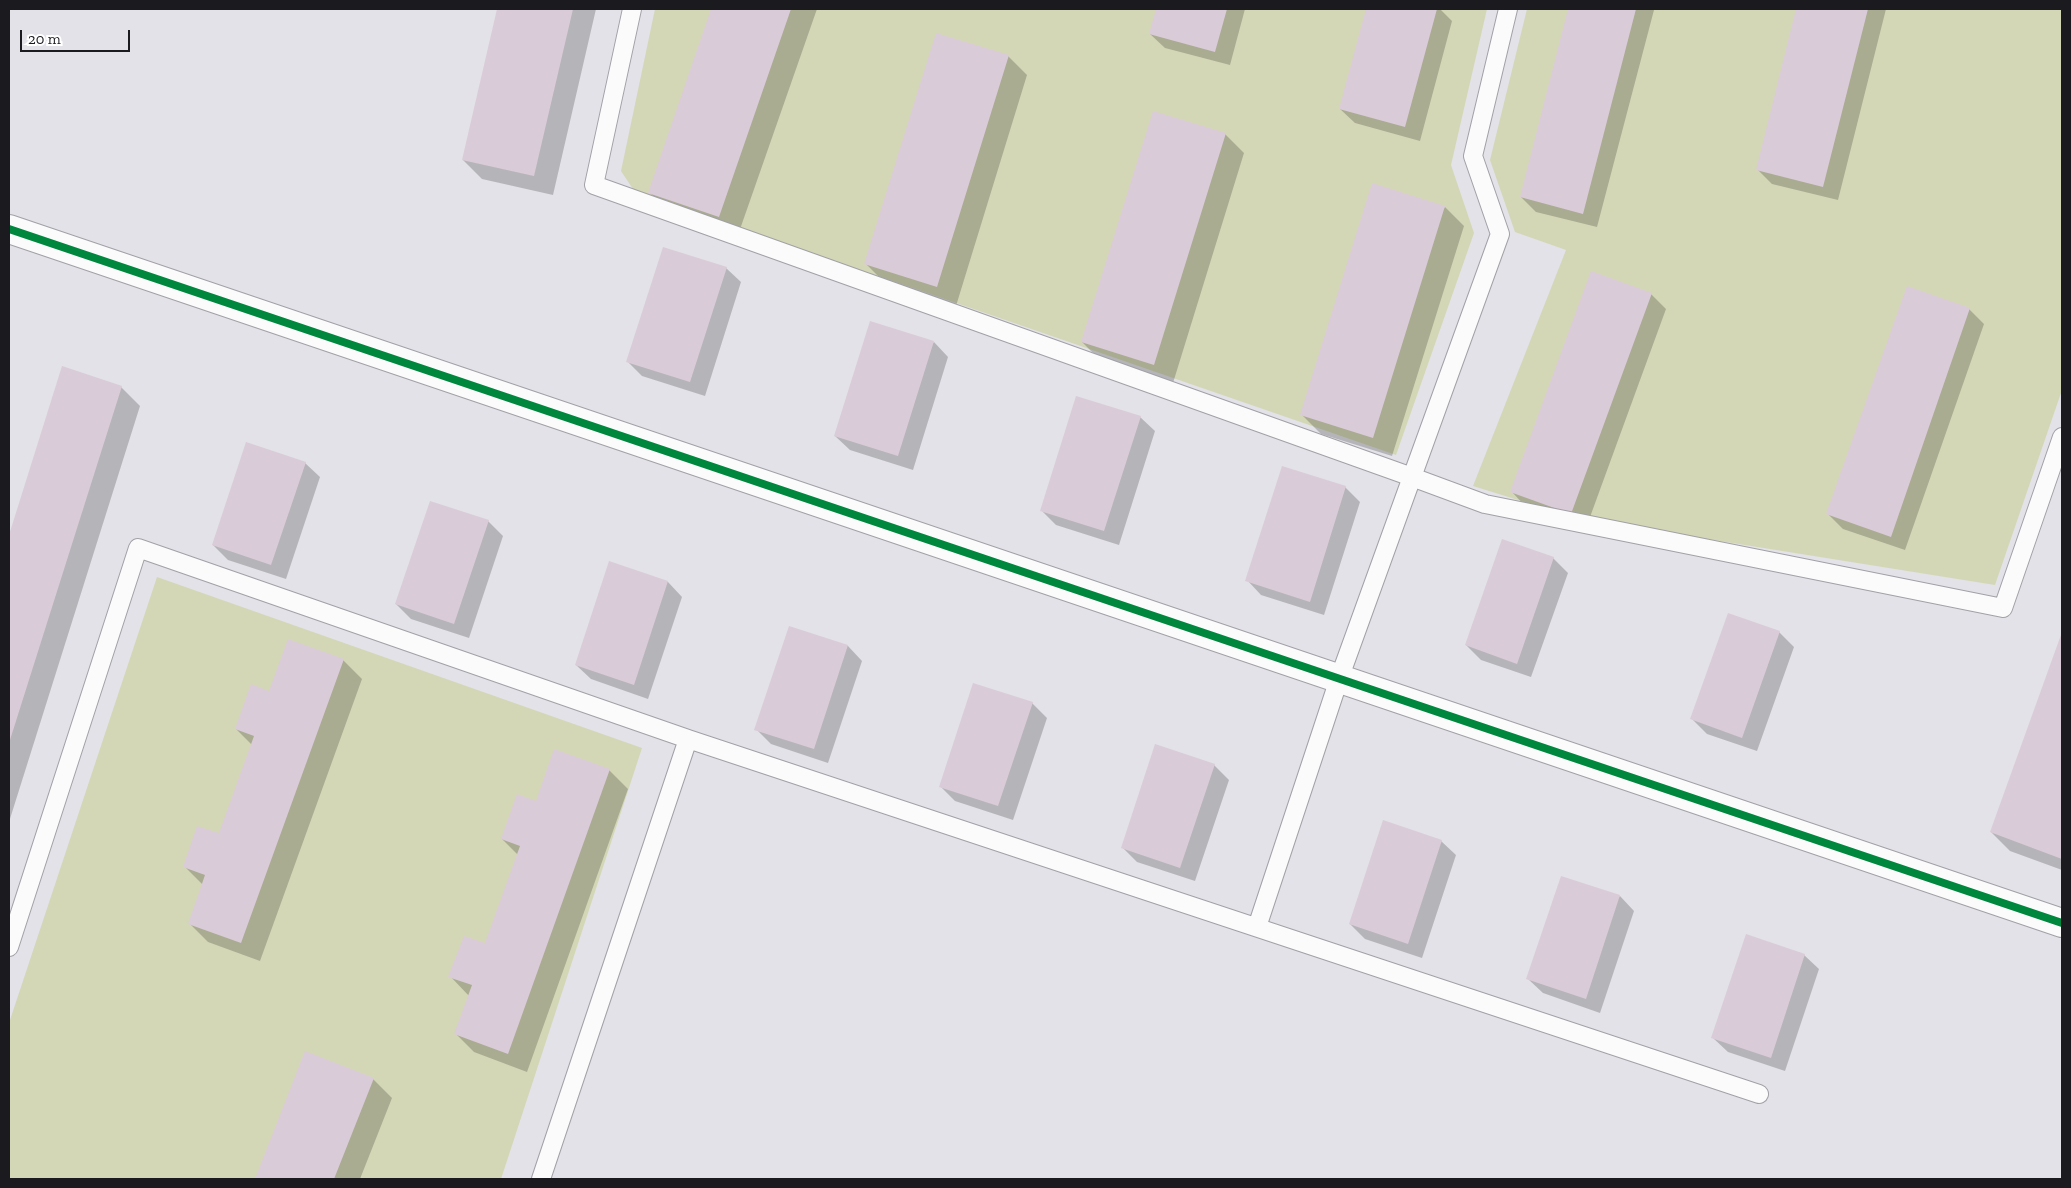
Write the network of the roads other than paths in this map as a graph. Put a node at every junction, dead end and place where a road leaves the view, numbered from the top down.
1 (632, 9) edge
2 (1508, 9) edge
3 (9, 230) edge
4 (2062, 438) edge
5 (1412, 476) junction
6 (1339, 679) junction
7 (688, 738) junction
8 (2062, 924) edge
9 (1257, 928) junction
10 (9, 947) edge
11 (1759, 1094) dead end
12 (541, 1179) edge

1 - 5 lane
2 - 5 lane
3 - 6 street
4 - 5 lane
5 - 6 lane
6 - 8 street
6 - 9 lane
7 - 9 lane
7 - 10 lane
7 - 12 lane
9 - 11 lane

